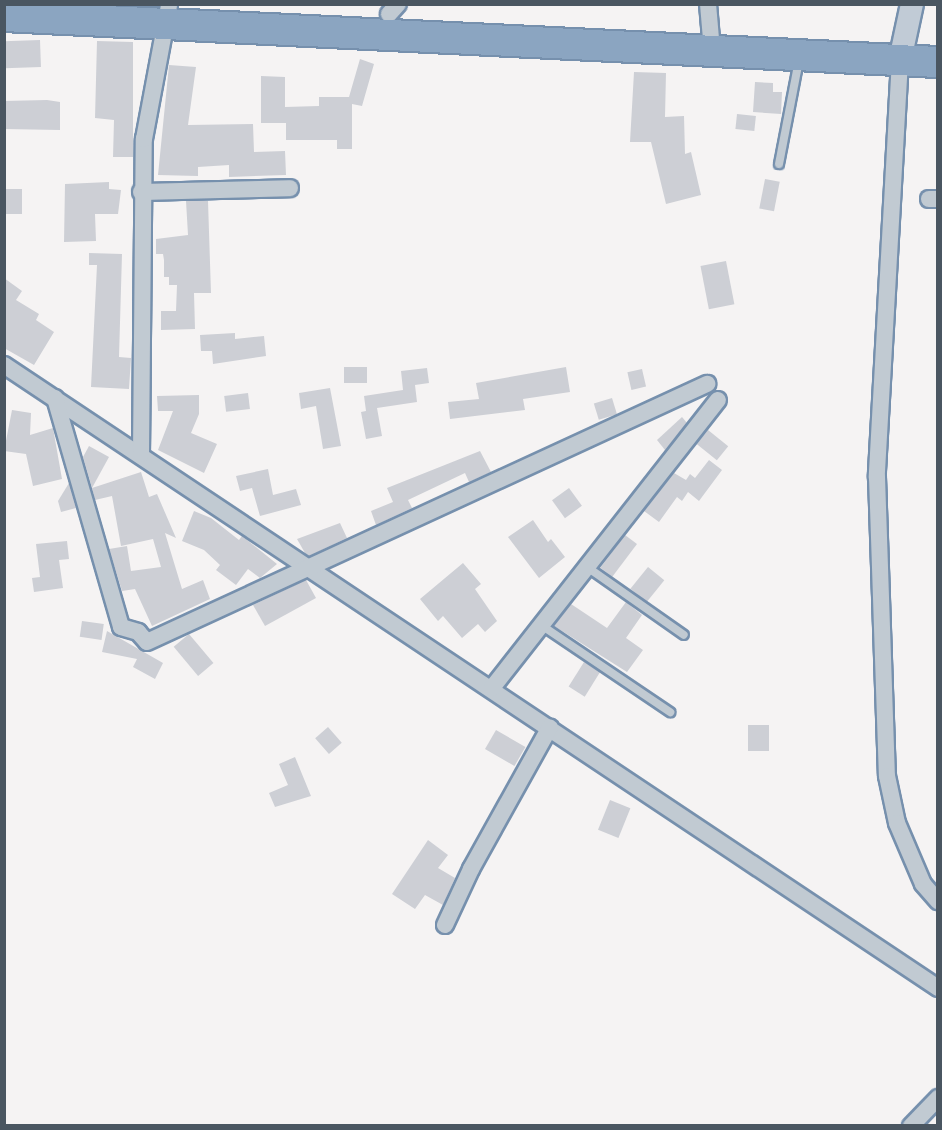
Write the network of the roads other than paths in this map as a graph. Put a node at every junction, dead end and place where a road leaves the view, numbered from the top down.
1 (912, 4) edge
2 (393, 9) edge
3 (61, 12) edge
4 (164, 12) edge
5 (4, 16) edge
6 (300, 21) junction
7 (710, 30) edge
8 (938, 41) edge
9 (902, 50) junction
10 (800, 57) junction
11 (938, 62) edge
12 (779, 164) dead end
13 (290, 188) dead end
14 (141, 192) junction
15 (4, 365) edge
16 (707, 384) dead end
17 (55, 398) junction
18 (718, 400) dead end
19 (141, 454) junction
20 (308, 566) junction
21 (587, 567) junction
22 (541, 625) junction
23 (684, 635) dead end
24 (492, 688) junction
25 (670, 712) dead end
26 (550, 727) junction
27 (938, 901) edge
28 (445, 925) dead end
29 (938, 988) edge
30 (938, 1098) edge
31 (911, 1125) edge

1 - 9 street
2 - 6 highway
2 - 7 highway
3 - 4 highway
3 - 5 highway
4 - 6 highway
4 - 14 street
6 - 7 highway
7 - 9 highway
7 - 10 highway
8 - 9 highway
9 - 10 highway
9 - 11 highway
9 - 27 street
10 - 12 lane
13 - 14 street
14 - 19 street
15 - 17 street
16 - 20 street
17 - 19 street
17 - 20 street
18 - 21 street
19 - 20 street
20 - 24 street
21 - 22 street
21 - 23 lane
22 - 24 street
22 - 25 lane
24 - 26 street
26 - 28 street
26 - 29 street
30 - 31 street

